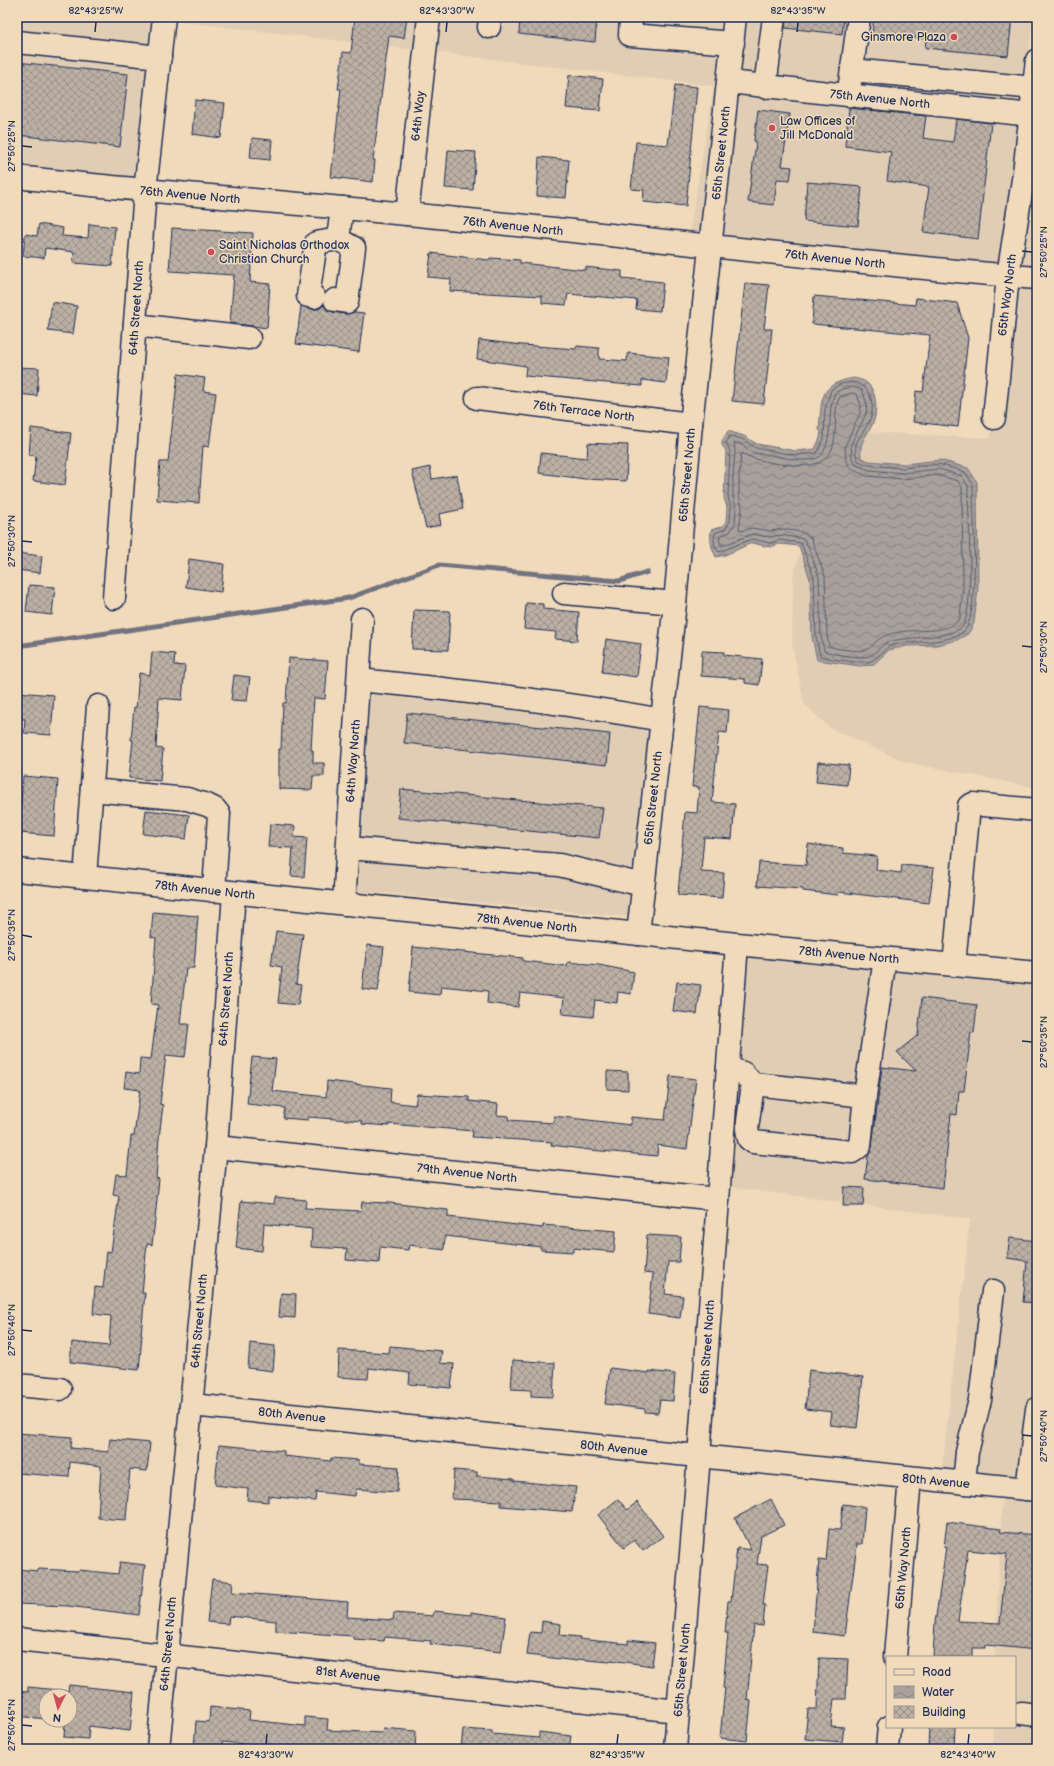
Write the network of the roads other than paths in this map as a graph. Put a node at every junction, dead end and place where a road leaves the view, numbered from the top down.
1 (164, 17) edge
2 (429, 17) edge
3 (631, 17) edge
4 (735, 17) edge
5 (774, 17) edge
6 (859, 17) edge
7 (17, 42) edge
8 (733, 43) junction
9 (160, 57) junction
10 (852, 70) junction
11 (1036, 72) edge
12 (729, 82) junction
13 (765, 87) junction
14 (848, 96) junction
15 (1031, 115) junction
16 (17, 177) edge
17 (145, 191) junction
18 (342, 208) junction
19 (407, 214) junction
20 (338, 239) junction
21 (712, 247) junction
22 (1008, 276) junction
23 (1037, 278) edge
24 (135, 325) junction
25 (249, 338) dead end
26 (477, 398) dead end
27 (994, 418) dead end
28 (691, 424) junction
29 (564, 593) dead end
30 (114, 598) dead end
31 (675, 603) junction
32 (362, 619) dead end
33 (358, 680) junction
34 (98, 706) dead end
35 (662, 720) junction
36 (92, 790) junction
37 (1037, 810) edge
38 (348, 848) junction
39 (17, 870) edge
40 (85, 877) junction
41 (643, 886) junction
42 (224, 892) junction
43 (344, 904) junction
44 (638, 934) junction
45 (737, 944) junction
46 (885, 958) junction
47 (954, 965) junction
48 (1037, 972) edge
49 (728, 1068) junction
50 (753, 1084) junction
51 (865, 1096) junction
52 (216, 1147) junction
53 (718, 1199) junction
54 (993, 1291) dead end
55 (17, 1385) edge
56 (60, 1390) dead end
57 (191, 1405) junction
58 (1037, 1409) edge
59 (699, 1456) junction
60 (910, 1478) junction
61 (964, 1483) junction
62 (1032, 1490) edge
63 (17, 1639) edge
64 (166, 1654) junction
65 (895, 1656) edge
66 (678, 1711) junction
67 (889, 1728) edge
68 (158, 1749) edge
69 (675, 1749) edge
70 (887, 1749) edge

1 - 9 street, 64th Street North
2 - 19 street, 64th Way
3 - 8 street
4 - 8 street, 65th Street North
5 - 13 street
6 - 10 street
7 - 9 street
8 - 12 street, 65th Street North
9 - 17 street, 64th Street North
10 - 11 street
10 - 14 street
11 - 15 street, 65th Way North
12 - 13 street, 75th Avenue North
12 - 21 street, 65th Street North
13 - 14 street, 75th Avenue North
14 - 15 street, 75th Avenue North
15 - 22 street, 65th Way North
16 - 17 street, 76th Avenue North
17 - 18 street, 76th Avenue North
17 - 24 street, 64th Street North
18 - 19 street, 76th Avenue North
18 - 20 street
19 - 21 street, 76th Avenue North
20 - 20 street
21 - 22 street, 76th Avenue North
21 - 28 street, 65th Street North
22 - 23 street, 76th Avenue North
22 - 27 street, 65th Way North
24 - 25 street
24 - 30 street, 64th Street North
26 - 28 street, 76th Terrace North
28 - 31 street, 65th Street North
29 - 31 street
31 - 35 street, 65th Street North
32 - 33 street, 64th Way North
33 - 35 street
33 - 38 street, 64th Way North
34 - 36 street
35 - 41 street, 65th Street North
36 - 40 street
36 - 42 street, 64th Street North
37 - 47 street
38 - 41 street
38 - 43 street, 64th Way North
39 - 40 street, 78th Avenue North
40 - 42 street, 78th Avenue North
41 - 44 street, 65th Street North
42 - 43 street, 78th Avenue North
42 - 52 street, 64th Street North
43 - 44 street, 78th Avenue North
44 - 45 street, 78th Avenue North
45 - 46 street, 78th Avenue North
45 - 49 street, 65th Street North
46 - 47 street, 78th Avenue North
46 - 51 street
47 - 48 street, 78th Avenue North
49 - 50 street
49 - 53 street, 65th Street North
50 - 51 street
50 - 51 street
52 - 53 street, 79th Avenue North
52 - 57 street, 64th Street North
53 - 59 street, 65th Street North
54 - 61 street
55 - 56 street
57 - 59 street, 80th Avenue
57 - 64 street, 64th Street North
58 - 62 street
59 - 60 street, 80th Avenue
59 - 66 street, 65th Street North
60 - 61 street, 80th Avenue
60 - 65 street, 65th Way North
61 - 62 street, 80th Avenue
63 - 64 street, 81st Avenue
64 - 66 street, 81st Avenue
64 - 68 street, 64th Street North
66 - 69 street, 65th Street North
67 - 70 street

